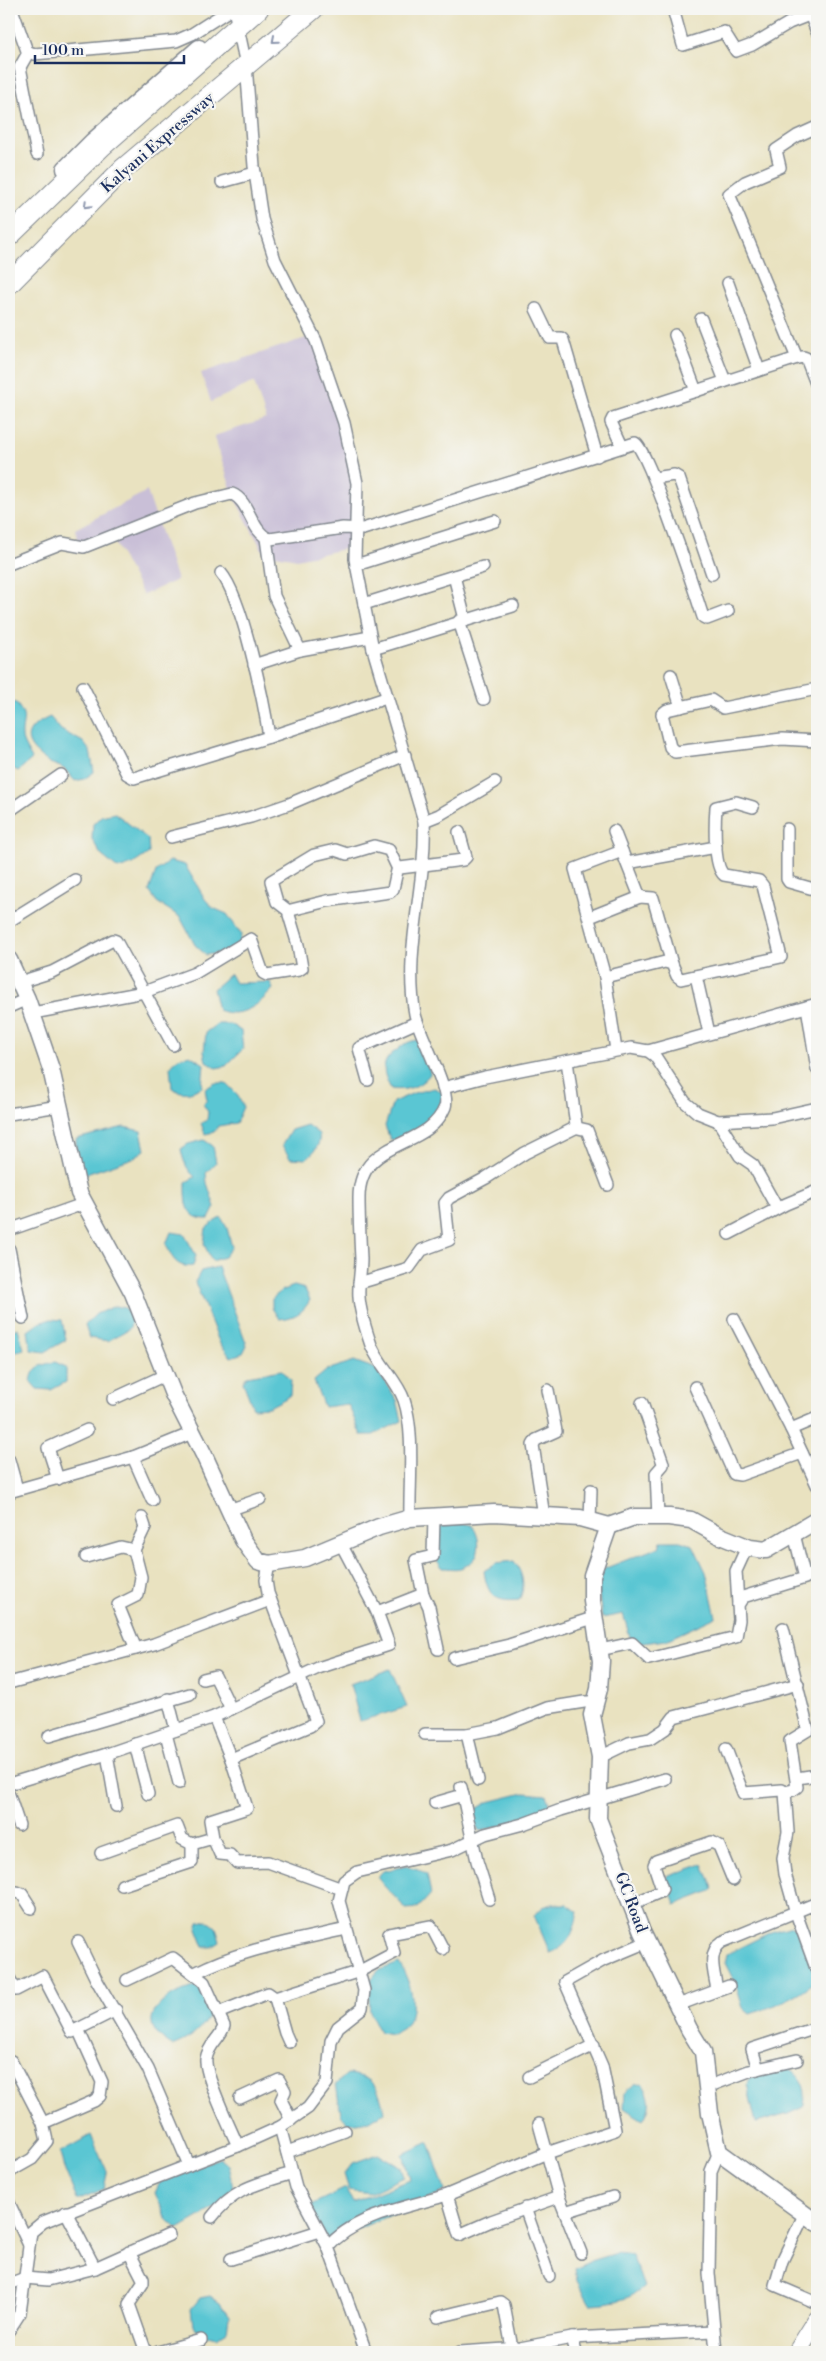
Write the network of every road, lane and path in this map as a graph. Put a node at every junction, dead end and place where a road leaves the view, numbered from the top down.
1 (12, 9) edge
2 (258, 9) edge
3 (312, 9) edge
4 (673, 9) edge
5 (812, 12) edge
6 (237, 14) edge
7 (13, 25) edge
8 (817, 32) edge
9 (28, 53) junction
10 (246, 65) junction
11 (817, 127) edge
12 (37, 154) dead end
13 (255, 173) junction
14 (222, 182) dead end
15 (9, 223) edge
16 (9, 236) edge
17 (728, 283) dead end
18 (9, 284) edge
19 (536, 310) dead end
20 (700, 319) dead end
21 (675, 335) dead end
22 (797, 358) junction
23 (759, 370) junction
24 (725, 381) junction
25 (817, 386) edge
26 (696, 391) junction
27 (622, 446) junction
28 (597, 456) junction
29 (654, 478) junction
30 (495, 522) dead end
31 (355, 529) junction
32 (266, 538) junction
33 (9, 564) edge
34 (356, 565) junction
35 (483, 567) dead end
36 (221, 573) dead end
37 (712, 574) dead end
38 (454, 576) junction
39 (364, 604) junction
40 (513, 606) dead end
41 (728, 611) dead end
42 (462, 620) junction
43 (371, 643) junction
44 (300, 650) junction
45 (254, 666) junction
46 (671, 675) dead end
47 (84, 687) dead end
48 (817, 689) edge
49 (386, 698) junction
50 (484, 699) dead end
51 (681, 707) junction
52 (269, 737) junction
53 (817, 741) edge
54 (405, 755) junction
55 (61, 775) dead end
56 (495, 782) dead end
57 (753, 808) dead end
58 (9, 810) edge
59 (424, 821) junction
60 (787, 829) dead end
61 (614, 830) dead end
62 (459, 832) dead end
63 (171, 837) dead end
64 (716, 847) junction
65 (622, 851) junction
66 (627, 863) junction
67 (422, 867) junction
68 (398, 869) junction
69 (75, 880) dead end
70 (817, 890) edge
71 (640, 898) junction
72 (290, 912) junction
73 (590, 918) junction
74 (9, 921) edge
75 (9, 960) edge
76 (672, 964) junction
77 (696, 976) junction
78 (605, 977) junction
79 (20, 982) junction
80 (144, 992) junction
81 (30, 1006) junction
82 (812, 1006) edge
83 (9, 1007) edge
84 (417, 1022) junction
85 (709, 1034) junction
86 (173, 1045) dead end
87 (616, 1050) junction
88 (648, 1051) junction
89 (567, 1061) junction
90 (817, 1069) edge
91 (368, 1080) dead end
92 (443, 1088) junction
93 (59, 1106) junction
94 (817, 1108) edge
95 (9, 1114) edge
96 (718, 1121) junction
97 (577, 1127) junction
98 (608, 1185) dead end
99 (817, 1191) edge
100 (84, 1204) junction
101 (777, 1208) junction
102 (9, 1230) edge
103 (729, 1234) dead end
104 (9, 1248) edge
105 (360, 1284) junction
106 (24, 1318) dead end
107 (734, 1319) dead end
108 (165, 1375) junction
109 (695, 1387) dead end
110 (548, 1390) dead end
111 (113, 1400) dead end
112 (642, 1403) dead end
113 (817, 1418) edge
114 (792, 1429) junction
115 (87, 1430) dead end
116 (192, 1433) junction
117 (802, 1453) junction
118 (133, 1457) junction
119 (9, 1460) edge
120 (58, 1479) junction
121 (817, 1485) edge
122 (13, 1490) edge
123 (591, 1490) dead end
124 (260, 1499) dead end
125 (152, 1500) dead end
126 (229, 1510) junction
127 (544, 1516) junction
128 (434, 1517) junction
129 (658, 1517) junction
130 (142, 1518) dead end
131 (410, 1518) junction
132 (817, 1520) edge
133 (590, 1521) junction
134 (609, 1526) junction
135 (794, 1534) junction
136 (341, 1544) junction
137 (747, 1547) junction
138 (134, 1550) junction
139 (86, 1558) dead end
140 (269, 1564) junction
141 (422, 1594) junction
142 (270, 1600) junction
143 (738, 1604) junction
144 (376, 1612) junction
145 (596, 1617) junction
146 (784, 1628) dead end
147 (136, 1648) junction
148 (438, 1649) dead end
149 (600, 1650) junction
150 (454, 1658) dead end
151 (299, 1677) junction
152 (203, 1679) dead end
153 (9, 1683) edge
154 (798, 1684) junction
155 (190, 1694) dead end
156 (168, 1699) junction
157 (595, 1702) junction
158 (231, 1709) junction
159 (214, 1717) junction
160 (171, 1732) junction
161 (425, 1734) dead end
162 (467, 1734) junction
163 (50, 1736) dead end
164 (135, 1744) junction
165 (726, 1749) dead end
166 (107, 1754) junction
167 (600, 1757) junction
168 (230, 1759) junction
169 (817, 1775) edge
170 (797, 1778) junction
171 (665, 1779) dead end
172 (478, 1780) dead end
173 (179, 1783) dead end
174 (9, 1784) edge
175 (785, 1792) junction
176 (148, 1794) dead end
177 (9, 1796) edge
178 (598, 1800) junction
179 (435, 1803) dead end
180 (116, 1806) dead end
181 (19, 1825) dead end
182 (214, 1838) junction
183 (473, 1839) junction
184 (192, 1844) junction
185 (101, 1853) dead end
186 (733, 1880) dead end
187 (122, 1885) dead end
188 (342, 1889) junction
189 (9, 1894) edge
190 (489, 1899) dead end
191 (817, 1903) edge
192 (632, 1904) junction
193 (31, 1908) dead end
194 (796, 1913) junction
195 (346, 1929) junction
196 (78, 1942) dead end
197 (647, 1942) junction
198 (443, 1949) dead end
199 (360, 1971) junction
200 (817, 1971) edge
201 (195, 1974) junction
202 (9, 1978) edge
203 (127, 1980) dead end
204 (729, 1986) dead end
205 (717, 1990) junction
206 (275, 1998) junction
207 (678, 2005) junction
208 (116, 2010) junction
209 (218, 2013) junction
210 (816, 2028) dead end
211 (78, 2030) junction
212 (289, 2042) dead end
213 (594, 2046) junction
214 (797, 2060) dead end
215 (11, 2061) dead end
216 (758, 2069) junction
217 (529, 2077) dead end
218 (707, 2087) junction
219 (240, 2098) dead end
220 (292, 2120) junction
221 (43, 2123) junction
222 (538, 2124) dead end
223 (280, 2127) junction
224 (345, 2131) dead end
225 (238, 2146) junction
226 (287, 2152) junction
227 (719, 2152) junction
228 (547, 2153) junction
229 (189, 2165) junction
230 (9, 2172) edge
231 (292, 2173) junction
232 (447, 2195) junction
233 (559, 2196) junction
234 (613, 2197) dead end
235 (9, 2203) edge
236 (525, 2208) junction
237 (66, 2212) junction
238 (565, 2212) junction
239 (212, 2217) dead end
240 (811, 2218) edge
241 (319, 2231) junction
242 (169, 2235) dead end
243 (30, 2247) junction
244 (328, 2247) junction
245 (130, 2252) junction
246 (581, 2253) dead end
247 (231, 2259) dead end
248 (95, 2268) junction
249 (549, 2276) dead end
250 (25, 2278) junction
251 (9, 2284) edge
252 (817, 2303) edge
253 (438, 2317) dead end
254 (817, 2320) edge
255 (9, 2330) edge
256 (714, 2331) junction
257 (572, 2338) junction
258 (201, 2340) dead end
259 (518, 2349) edge
260 (146, 2352) edge
261 (158, 2352) edge
262 (366, 2352) edge
263 (460, 2352) edge
264 (576, 2352) edge
265 (716, 2352) edge
266 (797, 2352) edge

1 - 7 street
2 - 6 highway, Kalyani Expressway
3 -> 10 highway, Kalyani Expressway
4 - 5 street
5 - 8 street
6 - 9 street
6 - 10 street
6 - 15 street
6 - 16 highway, Kalyani Expressway
7 - 9 street
9 - 12 street
10 - 13 street
10 -> 18 highway, Kalyani Expressway
11 - 22 street
13 - 14 street
13 - 31 street
17 - 23 street
19 - 28 street
20 - 24 street
21 - 26 street
22 - 23 street
22 - 25 street
23 - 24 street
24 - 26 street
26 - 27 street
27 - 28 street
27 - 29 street
28 - 31 street
29 - 37 street
29 - 41 street
30 - 34 street
31 - 32 street
31 - 34 street
32 - 33 street
32 - 44 street
34 - 39 street
35 - 38 street
36 - 45 street
38 - 39 street
38 - 42 street
39 - 43 street
40 - 42 street
42 - 43 street
42 - 50 street
43 - 44 street
43 - 49 street
44 - 45 street
45 - 52 street
46 - 51 street
47 - 52 street
48 - 51 street
49 - 52 street
49 - 54 street
51 - 53 street
54 - 59 street
54 - 63 street
55 - 58 street
56 - 59 street
57 - 64 street
59 - 67 street
60 - 70 street
61 - 65 street
62 - 67 street
64 - 66 street
64 - 77 street
65 - 66 street
65 - 73 street
66 - 71 street
67 - 68 street
67 - 84 street
68 - 72 street
68 - 72 street
69 - 74 street
71 - 73 street
71 - 76 street
72 - 80 street
73 - 78 street
75 - 79 street
76 - 77 street
76 - 78 street
77 - 85 street
78 - 87 street
79 - 80 street
79 - 81 street
80 - 81 street
80 - 86 street
81 - 83 street
81 - 93 street
82 - 85 street
82 - 90 street
84 - 91 street
84 - 92 street
85 - 88 street
87 - 88 street
87 - 89 street
88 - 96 street
89 - 92 street
89 - 97 street
92 - 105 street
93 - 95 street
93 - 100 street
94 - 96 street
96 - 101 street
97 - 98 street
97 - 105 street
99 - 101 street
100 - 102 street
100 - 108 street
101 - 103 street
104 - 106 street
105 - 131 street
107 - 114 street
108 - 111 street
108 - 116 street
109 - 117 street
110 - 127 street
112 - 129 street
113 - 114 street
114 - 117 street
115 - 120 street
116 - 118 street
116 - 126 street
117 - 121 street
118 - 120 street
118 - 125 street
119 - 122 street
120 - 122 street
123 - 133 street
124 - 126 street
126 - 140 street
127 - 128 street
127 - 133 street
128 - 131 street
128 - 141 street
129 - 134 street
129 - 137 street
130 - 138 street
131 - 136 street
132 - 135 street
133 - 134 street
134 - 145 street, GC Road
135 - 137 street
135 - 143 street
136 - 140 street
136 - 144 street
137 - 143 street
138 - 139 street
138 - 147 street
140 - 142 street
141 - 144 street
141 - 148 street
142 - 147 street
142 - 151 street
143 - 149 street
144 - 151 street
145 - 149 street, GC Road
145 - 150 street
146 - 154 street
147 - 153 street
149 - 157 street, GC Road
151 - 158 street
151 - 168 street
152 - 158 street
154 - 167 street
154 - 170 street
155 - 156 street
156 - 160 street
156 - 163 street
157 - 162 street
157 - 167 street, GC Road
158 - 159 street
159 - 160 street
159 - 168 street
160 - 164 street
160 - 173 street
161 - 162 street
162 - 172 street
164 - 166 street
164 - 176 street
165 - 175 street
166 - 174 street
166 - 180 street
167 - 178 street, GC Road
168 - 182 street
169 - 170 street
170 - 175 street
171 - 178 street
175 - 194 street
177 - 181 street
178 - 183 street
178 - 192 street, GC Road
179 - 183 street
182 - 184 street
182 - 188 street
183 - 188 street
183 - 190 street
184 - 185 street
184 - 187 street
186 - 192 street
188 - 195 street
189 - 193 street
191 - 194 street
192 - 197 street, GC Road
194 - 200 street
194 - 205 street
195 - 199 street
195 - 201 street
196 - 208 street
197 - 207 street, GC Road
197 - 213 street
198 - 199 street
199 - 206 street
199 - 220 street
201 - 203 street
201 - 209 street
202 - 211 street
204 - 205 street
205 - 207 street
206 - 209 street
206 - 212 street
207 - 218 street, GC Road
208 - 211 street
208 - 229 street
209 - 225 street
210 - 216 street
211 - 221 street
213 - 217 street
213 - 228 street
214 - 216 street
215 - 221 street
216 - 218 street
218 - 227 street, GC Road
219 - 220 street
220 - 223 street
221 - 230 street
222 - 228 street
223 - 225 street
223 - 226 street
224 - 226 street
225 - 229 street
226 - 231 street
227 - 240 street
227 - 256 street
228 - 232 street
228 - 233 street
229 - 237 street
231 - 239 street
231 - 241 street
232 - 236 street
232 - 244 street
233 - 236 street
233 - 238 street
234 - 238 street
235 - 243 street
236 - 249 street
237 - 243 street
237 - 248 street
238 - 246 street
240 - 252 street
241 - 244 street
241 - 247 street
242 - 245 street
243 - 250 street
244 - 262 street
245 - 248 street
245 - 260 street
248 - 250 street
250 - 251 street
250 - 255 street
253 - 259 street
254 - 266 main road
256 - 257 street
256 - 265 street
257 - 259 street
257 - 264 street
258 - 261 street
259 - 263 street

